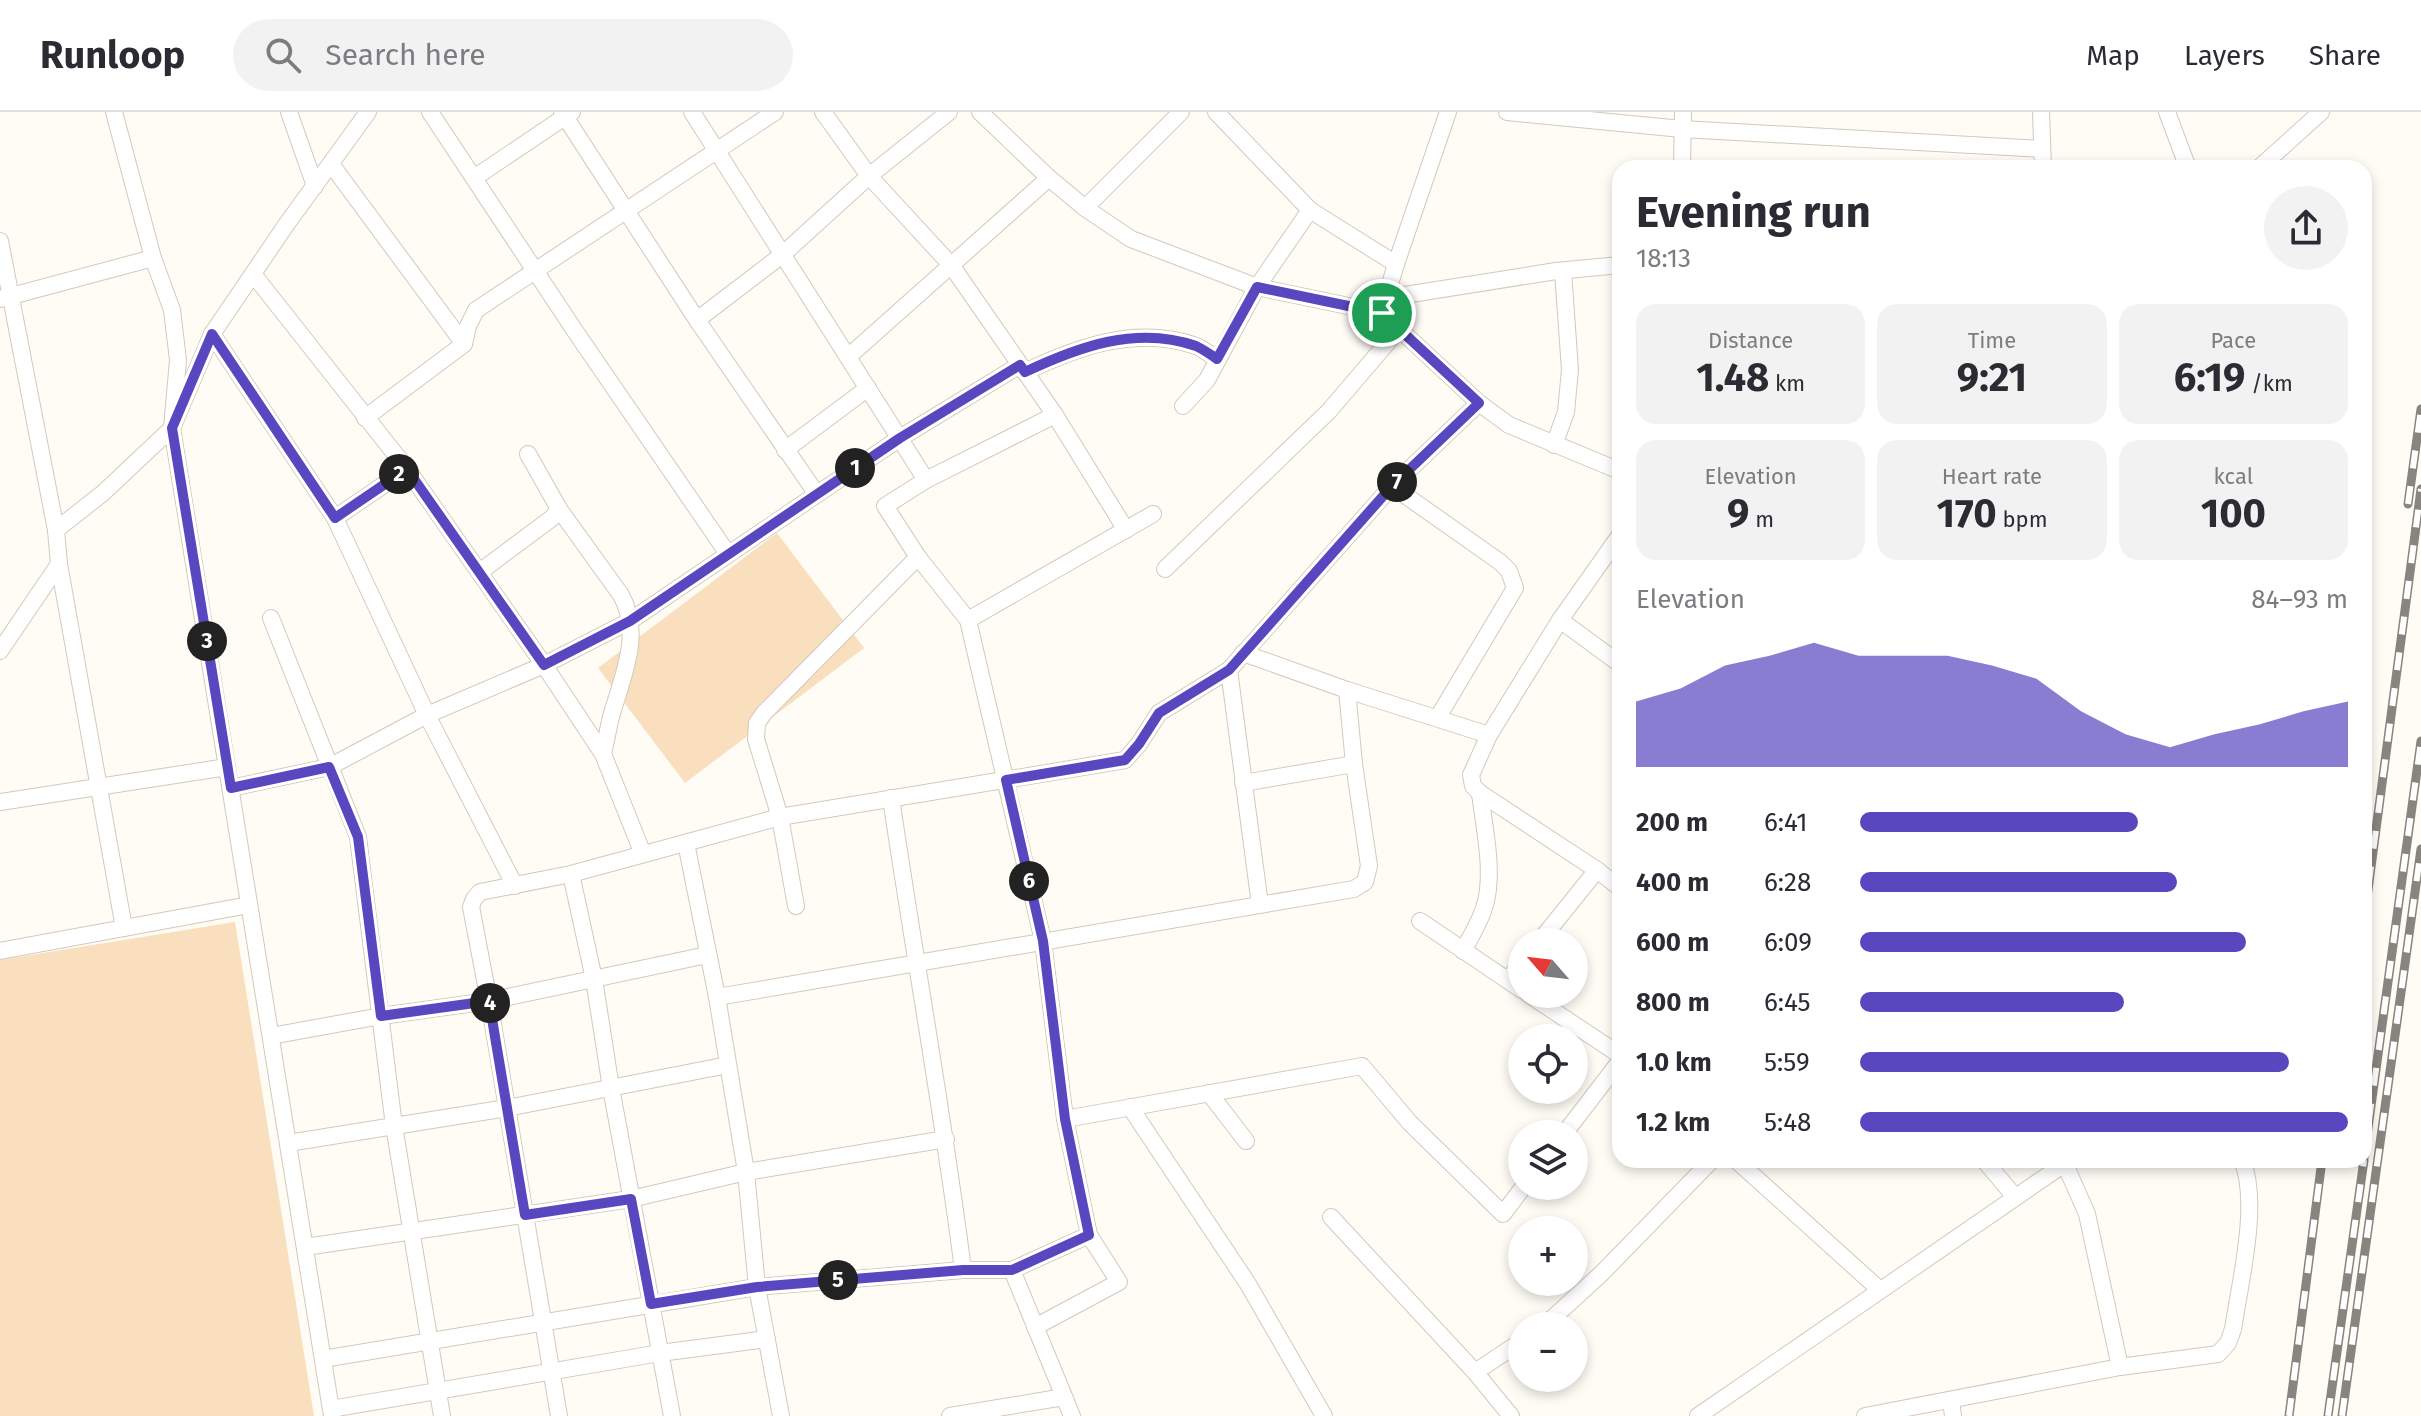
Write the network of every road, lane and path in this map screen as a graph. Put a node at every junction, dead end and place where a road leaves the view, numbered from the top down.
1 (114, 112) edge
2 (289, 112) edge
3 (368, 112) edge
4 (430, 112) edge
5 (692, 112) edge
6 (775, 112) edge
7 (823, 112) edge
8 (949, 112) edge
9 (980, 112) edge
10 (1181, 112) edge
11 (1216, 112) edge
12 (1448, 112) edge
13 (1507, 112) edge
14 (2041, 112) edge
15 (2167, 112) edge
16 (2321, 112) edge
17 (567, 114) edge
18 (1682, 120) edge
19 (2041, 149) junction
20 (716, 151) junction
21 (1682, 160) edge
22 (2042, 160) edge
23 (2185, 160) edge
24 (2268, 160) edge
25 (331, 164) junction
26 (869, 176) junction
27 (474, 178) junction
28 (1049, 178) junction
29 (315, 186) junction
30 (1085, 208) junction
31 (1310, 210) junction
32 (626, 211) junction
33 (0, 241) edge
34 (782, 255) junction
35 (153, 258) junction
36 (1396, 264) junction
37 (951, 265) junction
38 (1612, 266) edge
39 (535, 271) junction
40 (1563, 271) junction
41 (253, 274) junction
42 (1257, 287) junction
43 (5, 297) edge
44 (1384, 306) junction
45 (697, 320) junction
46 (1399, 329) junction
47 (212, 334) junction
48 (464, 344) junction
49 (848, 357) junction
50 (1217, 359) junction
51 (1022, 369) junction
52 (868, 388) junction
53 (1479, 403) junction
54 (1183, 406) dead end
55 (1055, 415) junction
56 (365, 418) junction
57 (172, 428) junction
58 (900, 438) junction
59 (1554, 445) junction
60 (785, 450) junction
61 (528, 454) dead end
62 (1612, 468) edge
63 (407, 469) junction
64 (926, 480) junction
65 (1392, 486) junction
66 (816, 493) junction
67 (559, 509) junction
68 (1153, 514) dead end
69 (335, 518) junction
70 (56, 530) junction
71 (1126, 530) junction
72 (1612, 546) edge
73 (728, 554) junction
74 (918, 557) junction
75 (59, 564) junction
76 (1165, 569) dead end
77 (481, 571) junction
78 (271, 618) dead end
79 (968, 620) junction
80 (1560, 620) junction
81 (630, 621) junction
82 (0, 651) edge
83 (1243, 653) junction
84 (1612, 658) edge
85 (544, 665) junction
86 (1229, 670) junction
87 (1347, 690) junction
88 (427, 715) junction
89 (1438, 717) junction
90 (1489, 735) junction
91 (603, 754) junction
92 (1354, 764) junction
93 (227, 767) junction
94 (329, 767) junction
95 (1006, 780) junction
96 (1243, 783) junction
97 (99, 787) junction
98 (231, 788) junction
99 (1480, 793) junction
100 (891, 798) junction
101 (0, 802) edge
102 (780, 817) junction
103 (686, 843) junction
104 (643, 854) junction
105 (1597, 870) junction
106 (571, 874) junction
107 (1612, 882) edge
108 (515, 886) junction
109 (249, 905) junction
110 (1260, 905) junction
111 (796, 906) dead end
112 (1420, 921) dead end
113 (124, 928) junction
114 (1550, 928) edge
115 (1043, 941) junction
116 (0, 951) edge
117 (1463, 951) junction
118 (707, 955) junction
119 (916, 964) junction
120 (594, 979) junction
121 (1508, 980) edge
122 (717, 997) junction
123 (489, 1001) junction
124 (1549, 1008) edge
125 (381, 1016) junction
126 (271, 1036) junction
127 (1612, 1050) edge
128 (728, 1065) junction
129 (1612, 1071) edge
130 (611, 1088) junction
131 (1209, 1093) junction
132 (1130, 1107) junction
133 (507, 1108) junction
134 (1065, 1119) junction
135 (1575, 1120) edge
136 (394, 1126) junction
137 (946, 1139) junction
138 (1246, 1141) dead end
139 (288, 1143) junction
140 (1704, 1168) edge
141 (1745, 1168) edge
142 (1991, 1168) edge
143 (2058, 1168) edge
144 (2069, 1168) edge
145 (2244, 1168) edge
146 (746, 1172) junction
147 (2015, 1197) junction
148 (631, 1199) junction
149 (1514, 1200) edge
150 (525, 1215) junction
151 (1331, 1217) dead end
152 (412, 1231) junction
153 (1089, 1235) junction
154 (305, 1247) junction
155 (963, 1270) junction
156 (1012, 1270) junction
157 (757, 1287) junction
158 (1880, 1290) junction
159 (651, 1304) junction
160 (1559, 1312) edge
161 (543, 1322) junction
162 (1035, 1327) junction
163 (767, 1339) junction
164 (430, 1341) junction
165 (1508, 1350) edge
166 (660, 1353) junction
167 (323, 1359) junction
168 (2120, 1367) junction
169 (551, 1372) junction
170 (1475, 1372) junction
171 (438, 1391) junction
172 (1064, 1397) junction
173 (1952, 1408) edge
174 (332, 1412) edge
175 (442, 1416) edge
176 (559, 1416) edge
177 (672, 1416) edge
178 (781, 1416) edge
179 (950, 1416) edge
180 (1072, 1416) edge
181 (1324, 1416) edge
182 (1511, 1416) edge
183 (1698, 1416) edge
184 (1865, 1416) edge

1 - 35 street
2 - 29 street
3 - 25 street
4 - 27 street
5 - 20 street
6 - 20 street
7 - 26 street
8 - 26 street
9 - 28 street
10 - 30 street
11 - 31 street
12 - 36 street
13 - 18 street
14 - 19 street
15 - 23 street
16 - 24 street
17 - 27 street
17 - 32 street
18 - 19 street
18 - 21 street
19 - 22 street
20 - 32 street
20 - 34 street
25 - 29 street
25 - 48 street
26 - 34 street
26 - 37 street
27 - 39 street
28 - 30 street
28 - 37 street
29 - 41 street
30 - 42 street
31 - 36 street
31 - 42 street
32 - 39 street
32 - 45 street
33 - 43 street
34 - 45 street
34 - 49 street
35 - 43 street
35 - 57 street
36 - 44 street
37 - 49 street
37 - 51 street
38 - 40 street
39 - 48 street
39 - 73 street
40 - 44 street
40 - 59 street
41 - 47 street
41 - 56 street
42 - 44 street
42 - 50 street
43 - 70 street
44 - 46 street
45 - 60 street
46 - 53 street
46 - 76 street
47 - 57 street
47 - 69 street
48 - 56 street
49 - 52 street
50 - 51 street
50 - 54 street
51 - 55 street
51 - 58 street
52 - 58 street
52 - 60 street
53 - 59 street
53 - 65 street
55 - 64 street
55 - 71 street
56 - 63 street
57 - 70 street
57 - 93 street
58 - 64 street
58 - 66 street
59 - 62 street
60 - 66 street
61 - 67 street
63 - 69 street
63 - 77 street
64 - 74 street
65 - 83 street
65 - 89 street
66 - 73 street
67 - 77 street
67 - 81 street
68 - 71 street
69 - 88 street
70 - 75 street
71 - 79 street
72 - 80 street
73 - 81 street
74 - 79 street
74 - 102 street
75 - 82 street
75 - 97 street
77 - 85 street
78 - 94 street
79 - 95 street
80 - 84 street
80 - 90 street
81 - 85 street
81 - 91 street
83 - 86 street
83 - 87 street
85 - 88 street
85 - 91 street
86 - 95 street
86 - 96 street
87 - 89 street
87 - 92 street
88 - 94 street
88 - 108 street
89 - 90 street
90 - 99 street
91 - 104 street
92 - 96 street
92 - 110 street
93 - 97 street
93 - 98 street
94 - 98 street
94 - 125 street
95 - 100 street
95 - 115 street
96 - 110 street
97 - 101 street
97 - 113 street
98 - 109 street
99 - 105 street
99 - 117 street
100 - 102 street
100 - 119 street
102 - 103 street
102 - 111 street
103 - 104 street
103 - 118 street
104 - 106 street
105 - 107 street
105 - 114 street
106 - 108 street
106 - 120 street
108 - 123 street
109 - 113 street
109 - 126 street
110 - 115 street
112 - 117 street
113 - 116 street
115 - 119 street
115 - 134 street
117 - 121 street
118 - 120 street
118 - 122 street
119 - 122 street
119 - 137 street
120 - 123 street
120 - 130 street
122 - 128 street
123 - 125 street
123 - 133 street
124 - 127 street
125 - 126 street
125 - 136 street
126 - 139 street
128 - 130 street
128 - 146 street
129 - 135 street
130 - 133 street
130 - 148 street
131 - 132 street
131 - 138 street
131 - 149 street
132 - 134 street
132 - 181 street
133 - 136 street
133 - 150 street
134 - 153 street
136 - 139 street
136 - 152 street
137 - 146 street
137 - 155 street
139 - 154 street
140 - 160 street
141 - 158 street
142 - 147 street
143 - 147 street
144 - 168 street
145 - 168 street
146 - 148 street
146 - 157 street
147 - 158 street
148 - 150 street
148 - 159 street
150 - 152 street
150 - 161 street
151 - 170 street
152 - 154 street
152 - 164 street
153 - 156 street
153 - 162 street
154 - 167 street
155 - 156 street
155 - 157 street
156 - 162 street
157 - 159 street
157 - 163 street
158 - 183 street
159 - 161 street
159 - 166 street
161 - 164 street
161 - 169 street
162 - 172 street
163 - 166 street
163 - 178 street
164 - 167 street
164 - 171 street
165 - 170 street
166 - 169 street
166 - 177 street
167 - 174 street
168 - 173 street
169 - 171 street
169 - 176 street
170 - 182 street
171 - 174 street
171 - 175 street
172 - 179 street
172 - 180 street
173 - 184 street

